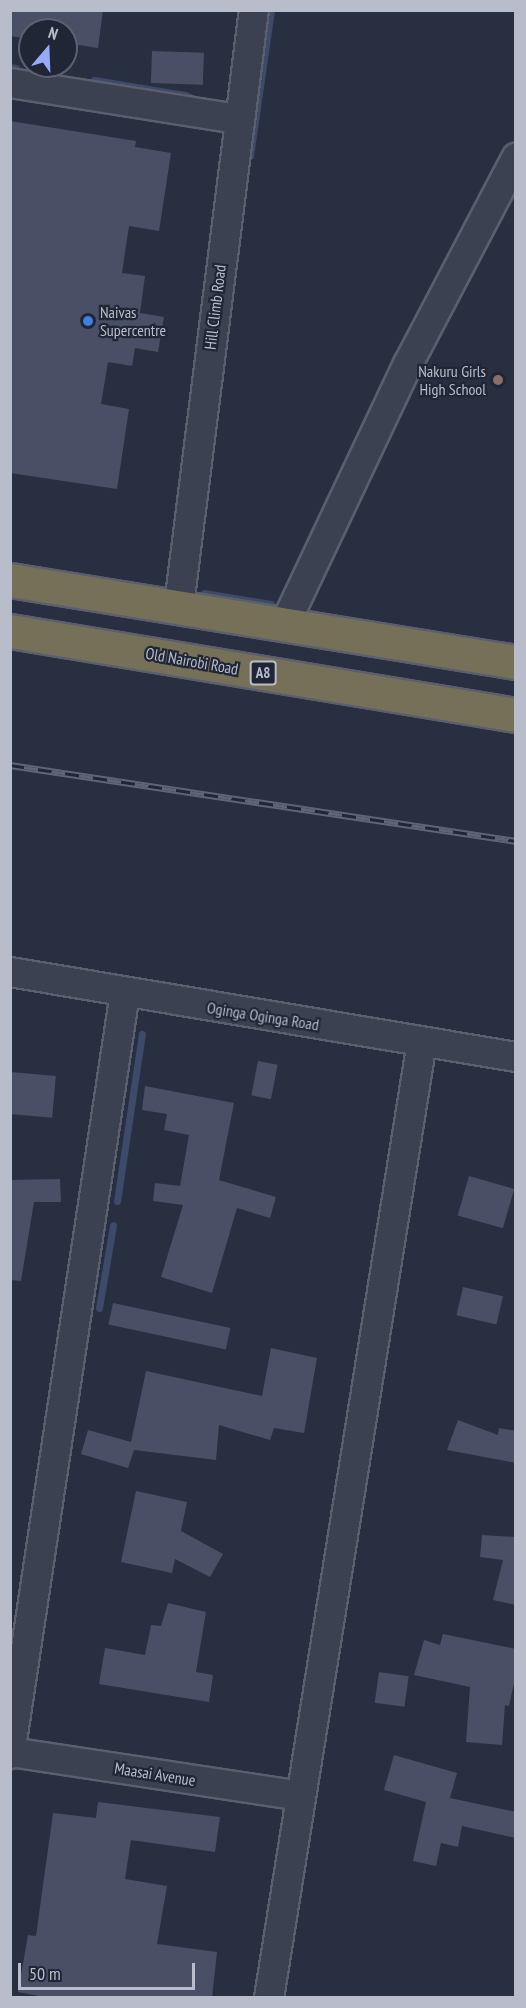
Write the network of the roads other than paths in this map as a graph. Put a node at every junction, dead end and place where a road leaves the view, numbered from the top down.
1 (254, 10) edge
2 (10, 83) edge
3 (238, 119) junction
4 (516, 158) edge
5 (10, 580) edge
6 (179, 605) junction
7 (285, 624) junction
8 (10, 631) edge
9 (516, 662) edge
10 (516, 715) edge
11 (10, 972) edge
12 (125, 993) junction
13 (422, 1042) junction
14 (516, 1056) edge
15 (11, 1753) edge
16 (300, 1797) junction
17 (269, 1998) edge

1 - 3 street, Hill Climb Road
2 - 3 street
3 - 6 street, Hill Climb Road
4 - 7 street
5 - 6 highway
6 - 7 highway
7 - 9 highway
8 - 10 highway, Old Nairobi Road / A8
11 - 12 street, Oginga Oginga Road
12 - 13 street, Oginga Oginga Road
12 - 15 street
13 - 14 street, Oginga Oginga Road
13 - 16 street
15 - 16 street, Maasai Avenue
16 - 17 street

